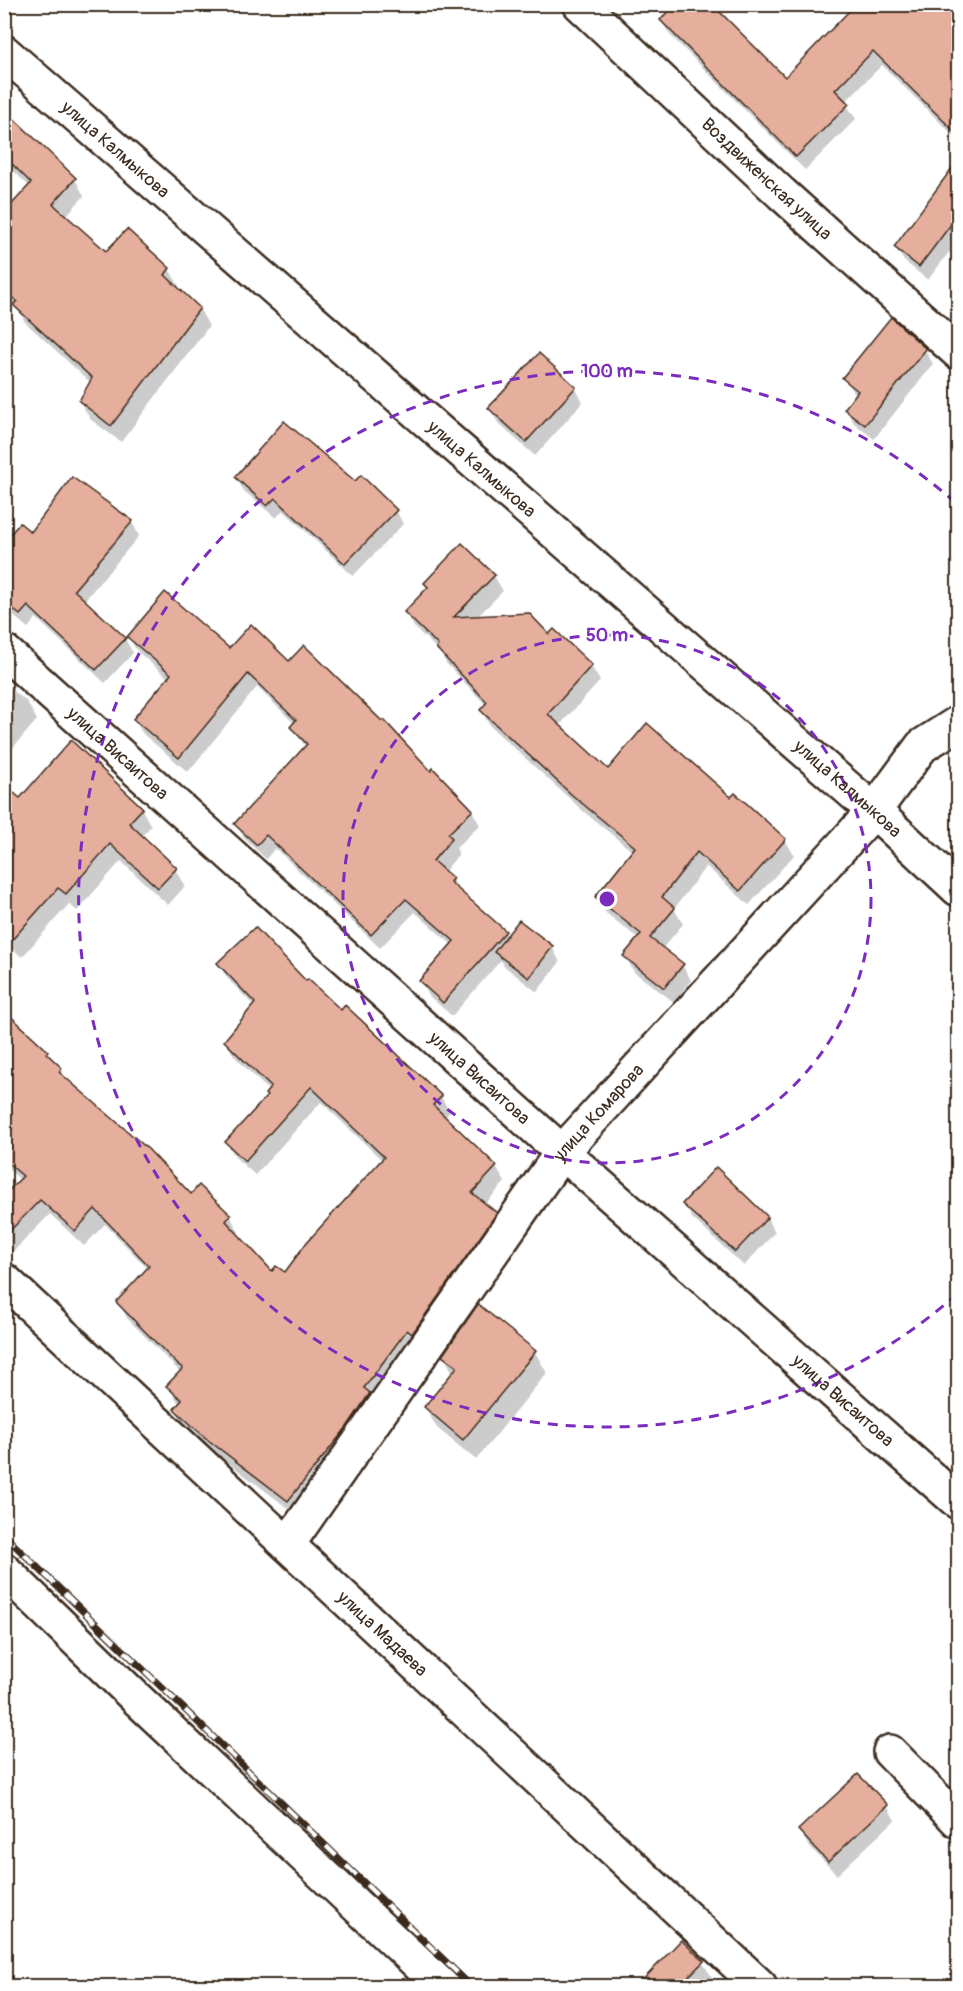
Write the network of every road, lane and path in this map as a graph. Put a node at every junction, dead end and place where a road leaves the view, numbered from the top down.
1 (580, 4) edge
2 (4, 52) edge
3 (958, 352) edge
4 (4, 651) edge
5 (958, 723) edge
6 (874, 811) junction
7 (958, 889) edge
8 (562, 1152) junction
9 (4, 1280) edge
10 (958, 1502) edge
11 (288, 1544) junction
12 (4, 1570) edge
13 (890, 1752) dead end
14 (958, 1821) edge
15 (442, 1986) edge
16 (760, 1986) edge

1 - 3 street, Воздвиженская улица
2 - 6 street, улица Калмыкова
4 - 8 street, улица Висаитова
5 - 6 street, улица Комарова
6 - 7 street, улица Калмыкова
6 - 8 street, улица Комарова
8 - 10 street, улица Висаитова
8 - 11 street, улица Комарова
9 - 11 street, улица Мадаева
11 - 16 street, улица Мадаева
12 - 15 street
13 - 14 street

